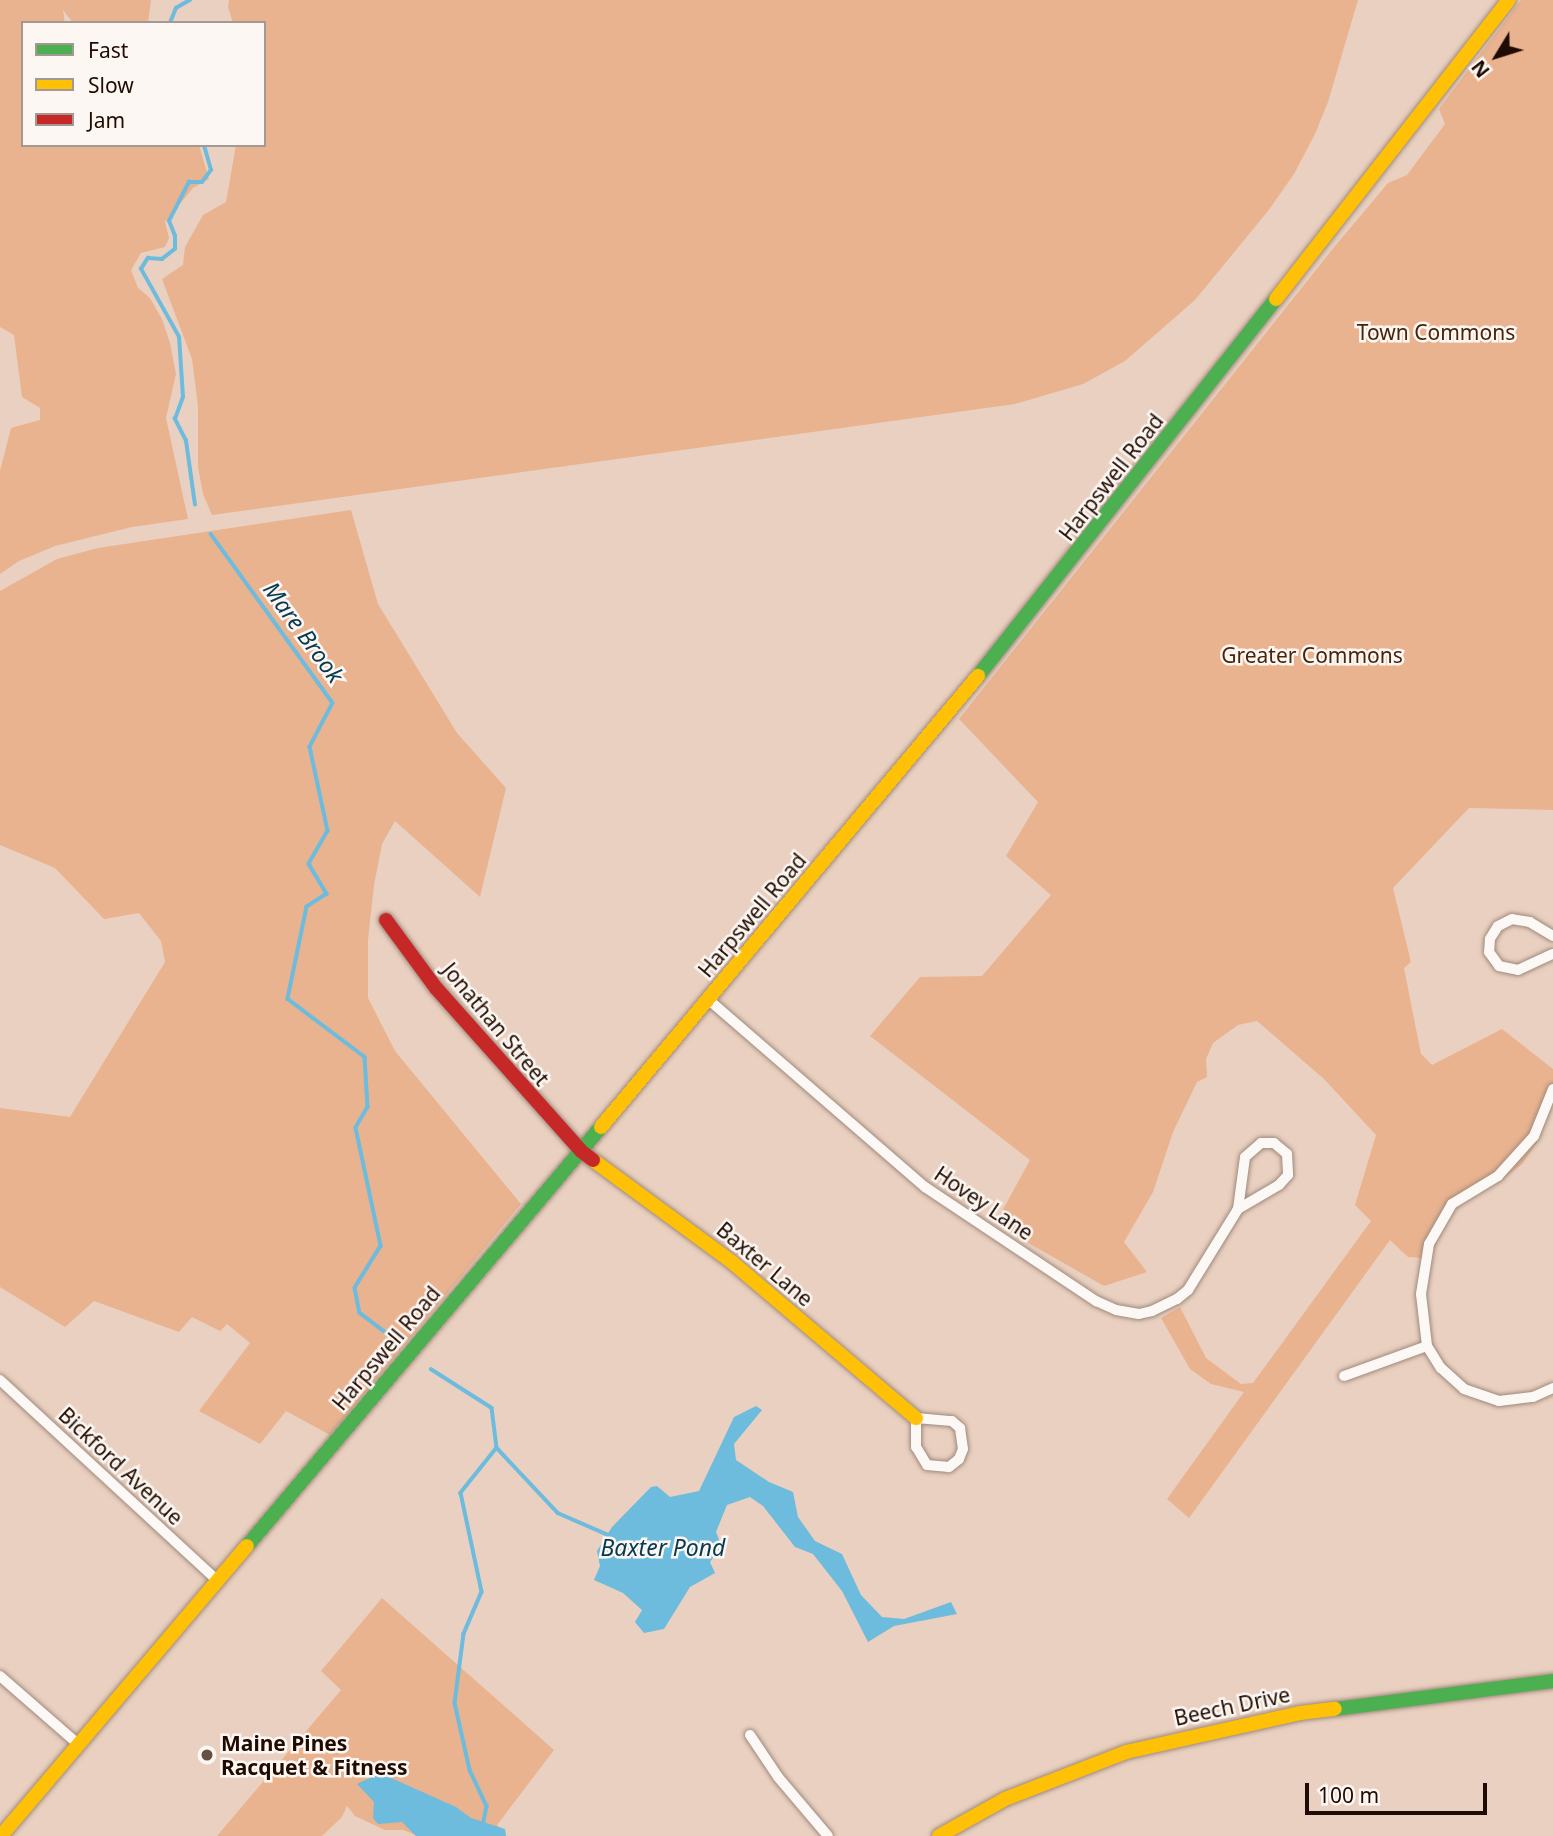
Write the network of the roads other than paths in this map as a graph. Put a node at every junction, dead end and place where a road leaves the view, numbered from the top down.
1 (1509, 0) edge
2 (386, 920) dead end
3 (1553, 936) edge
4 (1553, 954) edge
5 (709, 1000) junction
6 (1553, 1089) edge
7 (580, 1151) junction
8 (1238, 1209) junction
9 (1427, 1346) junction
10 (1344, 1376) dead end
11 (0, 1380) edge
12 (1553, 1388) edge
13 (915, 1418) junction
14 (217, 1580) junction
15 (0, 1676) edge
16 (1553, 1681) edge
17 (750, 1735) dead end
18 (79, 1745) junction
19 (1, 1836) edge
20 (828, 1836) edge
21 (939, 1836) edge

1 - 5 main road, Harpswell Road
2 - 7 main road, Jonathan Street
3 - 4 street
5 - 7 main road, Harpswell Road
5 - 8 street, Hovey Lane
6 - 9 street
7 - 13 main road, Baxter Lane
7 - 14 main road, Harpswell Road
8 - 8 street, Hovey Lane
9 - 10 street
9 - 12 street
11 - 14 street, Bickford Avenue
13 - 13 street
14 - 18 main road, Harpswell Road
15 - 18 street
16 - 21 main road, Beech Drive
17 - 20 street
18 - 19 main road, Harpswell Road

